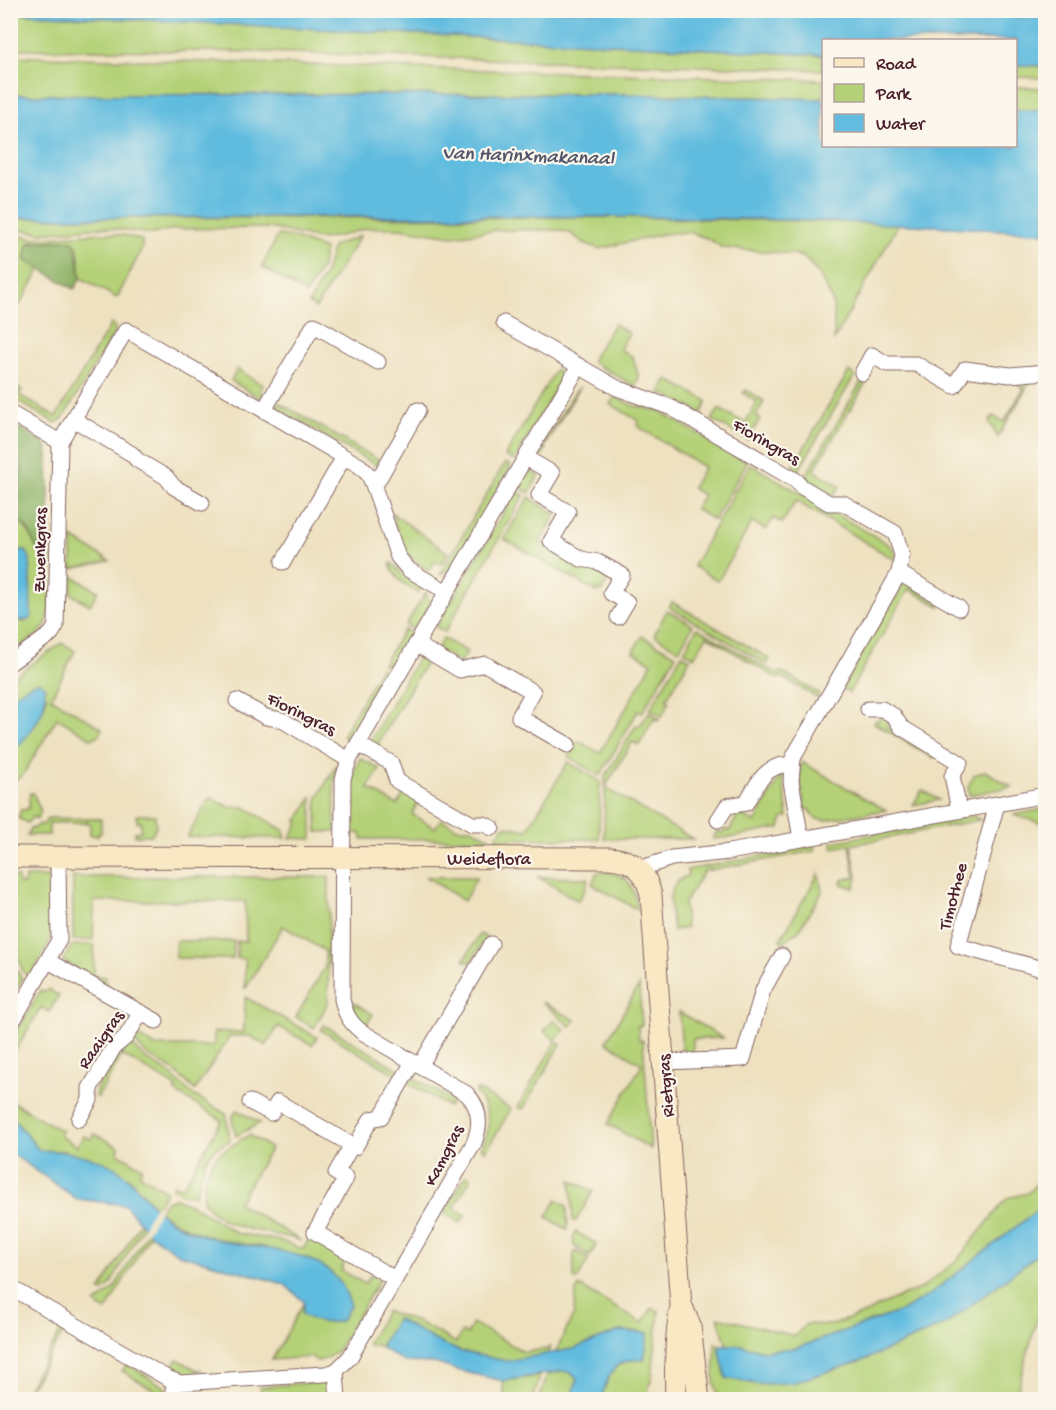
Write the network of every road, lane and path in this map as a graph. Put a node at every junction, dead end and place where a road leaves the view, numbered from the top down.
1 (504, 323) dead end
2 (378, 362) dead end
3 (579, 366) junction
4 (862, 372) dead end
5 (1046, 372) edge
6 (264, 410) junction
7 (418, 410) dead end
8 (10, 413) edge
9 (73, 419) junction
10 (60, 442) junction
11 (344, 457) junction
12 (526, 458) junction
13 (374, 487) junction
14 (202, 503) dead end
15 (283, 562) dead end
16 (899, 573) junction
17 (447, 592) junction
18 (959, 608) dead end
19 (618, 617) dead end
20 (416, 644) junction
21 (10, 663) edge
22 (237, 701) dead end
23 (868, 709) dead end
24 (358, 744) junction
25 (568, 745) dead end
26 (349, 760) junction
27 (791, 765) junction
28 (1046, 795) edge
29 (997, 804) junction
30 (959, 810) junction
31 (718, 820) dead end
32 (492, 828) dead end
33 (801, 839) junction
34 (10, 857) edge
35 (58, 858) junction
36 (343, 858) junction
37 (639, 868) junction
38 (491, 944) dead end
39 (782, 956) dead end
40 (48, 961) junction
41 (1046, 970) edge
42 (140, 1014) junction
43 (156, 1021) dead end
44 (10, 1026) edge
45 (663, 1062) junction
46 (416, 1064) junction
47 (250, 1102) dead end
48 (79, 1119) dead end
49 (352, 1145) junction
50 (395, 1279) junction
51 (10, 1287) edge
52 (681, 1306) junction
53 (336, 1371) junction
54 (175, 1382) junction
55 (173, 1400) edge
56 (338, 1400) edge
57 (676, 1400) edge
58 (699, 1400) edge

1 - 3 street, Fioringras
2 - 6 street
3 - 12 street, Fioringras
3 - 16 street, Fioringras
4 - 5 street
6 - 9 street, Zwenkgras
6 - 11 street, Zwenkgras
7 - 13 street
8 - 10 street
9 - 10 street, Zwenkgras
9 - 14 street
10 - 21 street, Zwenkgras
11 - 13 street, Zwenkgras
11 - 15 street
12 - 17 street, Fioringras
12 - 19 street
13 - 17 street, Zwenkgras
16 - 18 street
16 - 27 street
17 - 20 street, Fioringras
20 - 24 street, Fioringras
20 - 25 street
22 - 26 street, Fioringras
23 - 30 street
24 - 26 street, Fioringras
24 - 32 street, Fioringras
26 - 36 street, Fioringras
27 - 31 street
27 - 33 street
28 - 29 street
29 - 30 street
29 - 41 street, Timothee
30 - 33 street
33 - 37 street
34 - 35 street, Weideflora
35 - 36 street, Weideflora
35 - 40 street
36 - 37 street, Weideflora
36 - 46 street, Kamgras
37 - 45 street, Rietgras
38 - 46 street
39 - 45 street
40 - 42 street, Raaigras
40 - 44 street
42 - 43 street, Raaigras
42 - 48 street, Raaigras
45 - 52 street, Rietgras
46 - 49 street
46 - 50 street, Kamgras
47 - 49 street
49 - 50 street
50 - 53 street, Kamgras
51 - 54 street
52 - 57 street, Rietgras
52 - 58 street, Rietgras
53 - 54 street
53 - 56 street
54 - 55 street

